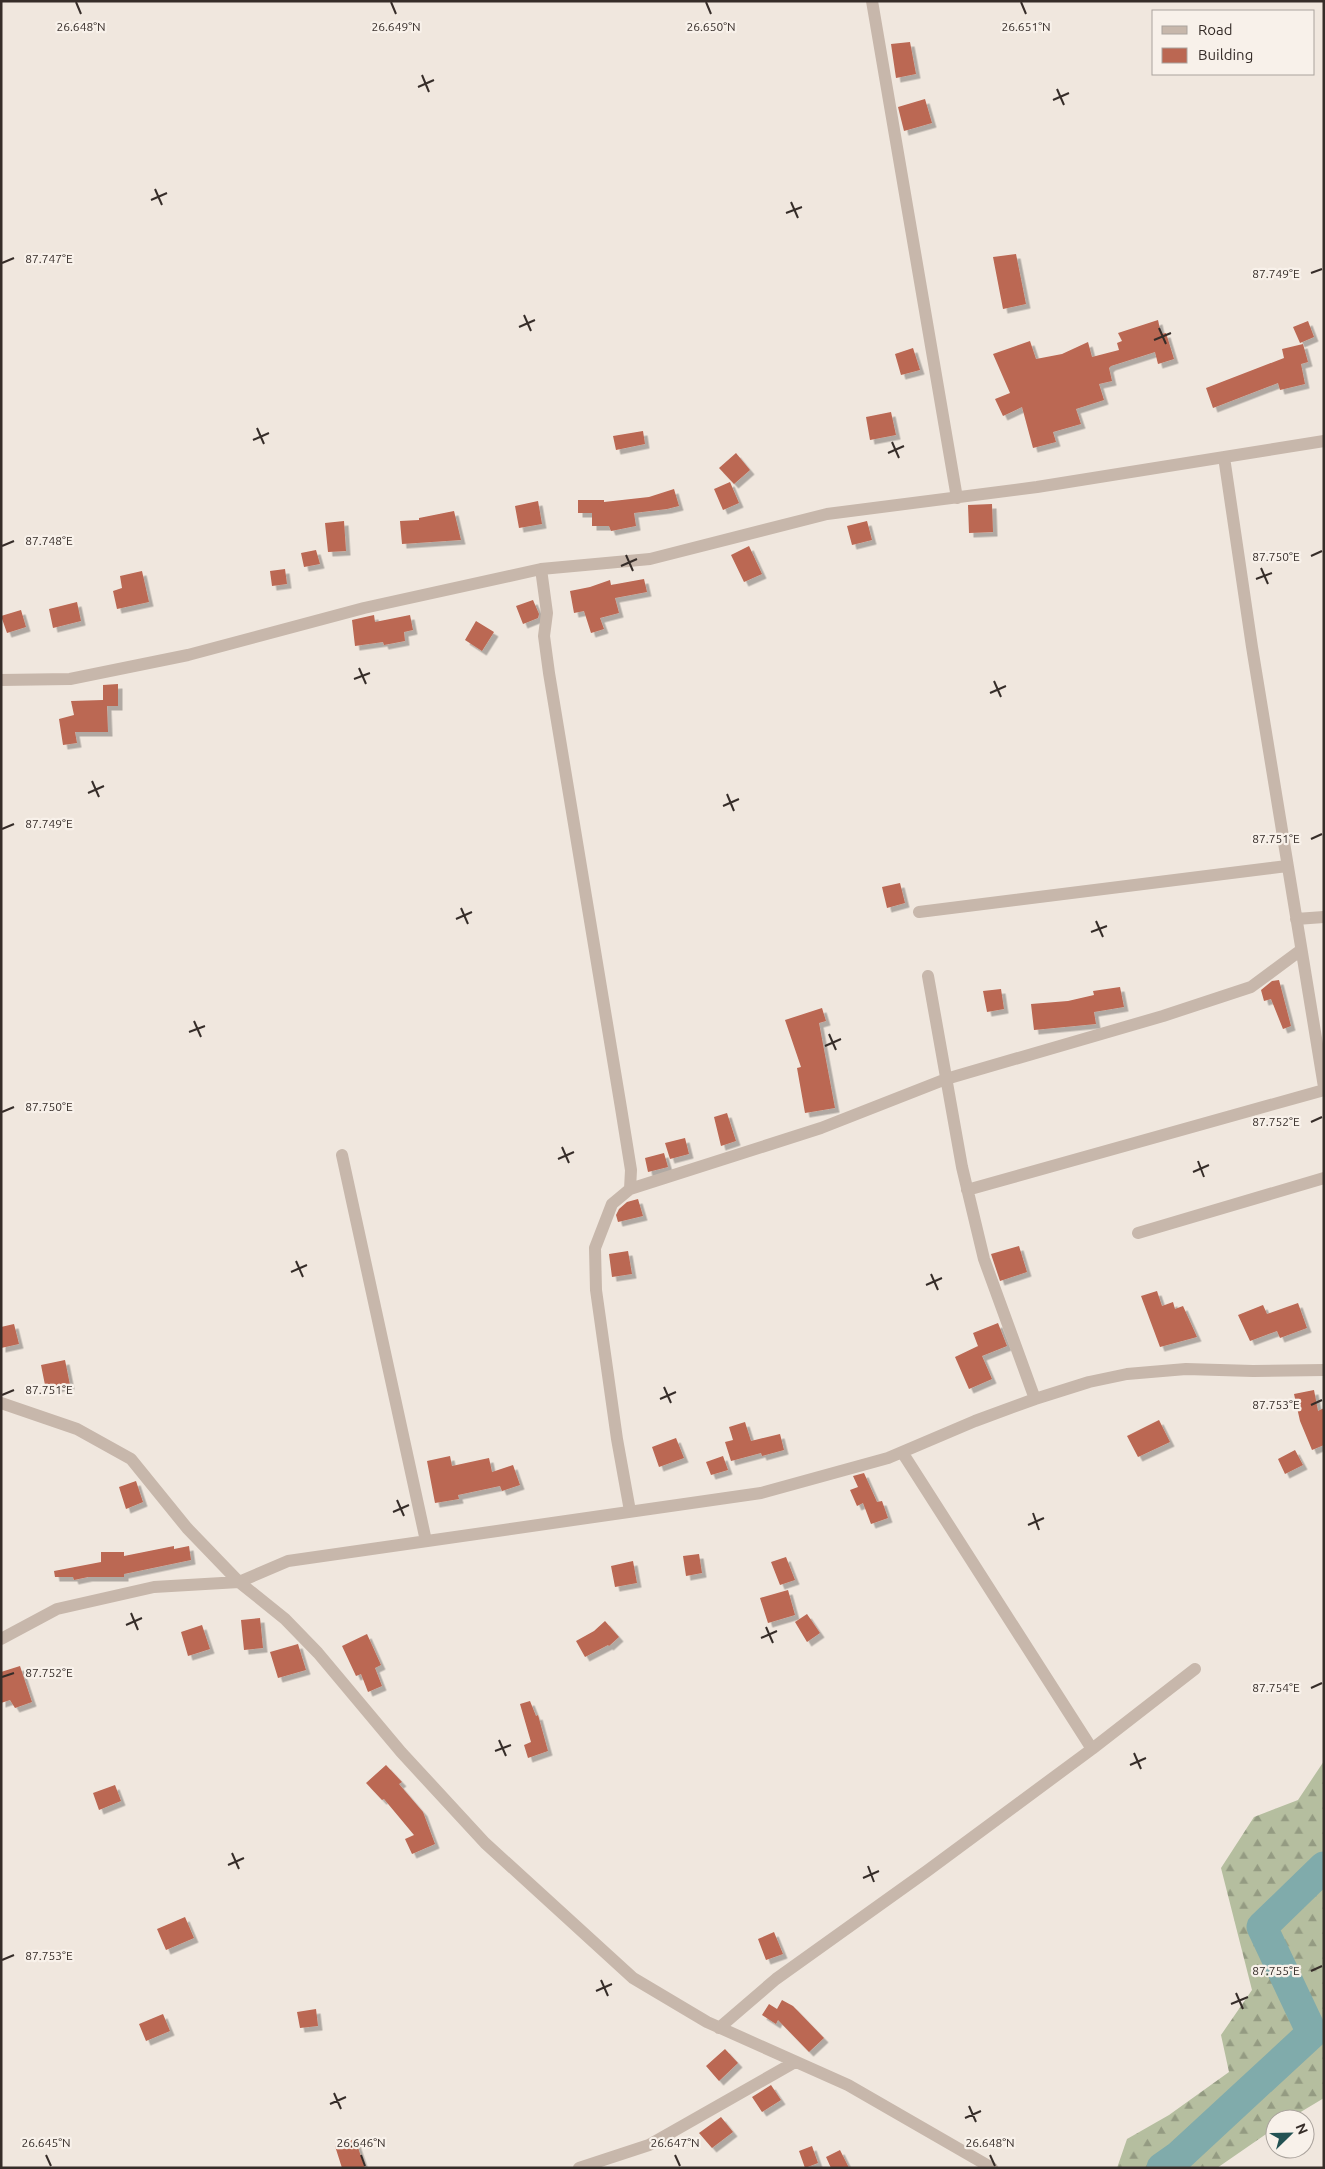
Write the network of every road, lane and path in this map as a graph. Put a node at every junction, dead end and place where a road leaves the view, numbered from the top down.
1 (872, 1) edge
2 (1324, 441) edge
3 (1224, 457) junction
4 (957, 498) junction
5 (541, 569) junction
6 (1, 680) edge
7 (1288, 866) junction
8 (919, 912) dead end
9 (1324, 917) edge
10 (1296, 919) junction
11 (1301, 950) junction
12 (928, 976) dead end
13 (946, 1079) junction
14 (1324, 1089) edge
15 (342, 1155) dead end
16 (1324, 1178) edge
17 (630, 1189) junction
18 (967, 1190) junction
19 (1138, 1233) dead end
20 (1324, 1370) edge
21 (1036, 1399) junction
22 (1, 1404) edge
23 (902, 1452) junction
24 (630, 1511) junction
25 (426, 1541) junction
26 (239, 1582) junction
27 (1, 1640) edge
28 (1195, 1669) dead end
29 (1092, 1749) junction
30 (719, 2028) junction
31 (795, 2062) junction
32 (579, 2168) edge
33 (992, 2168) edge

1 - 4 street
2 - 3 street
3 - 4 street
3 - 7 street
4 - 5 street
5 - 6 street
5 - 17 street
7 - 8 street
7 - 10 street
9 - 10 street
10 - 11 street
11 - 13 street
11 - 14 street
12 - 13 street
13 - 17 street
13 - 18 street
14 - 18 street
15 - 25 street
16 - 19 street
17 - 24 street
18 - 21 street
20 - 21 street
21 - 23 street
22 - 26 street
23 - 24 street
23 - 29 street
24 - 25 street
25 - 26 street
26 - 27 street
26 - 30 street
28 - 29 street
29 - 30 street
30 - 31 street
31 - 32 street
31 - 33 street

